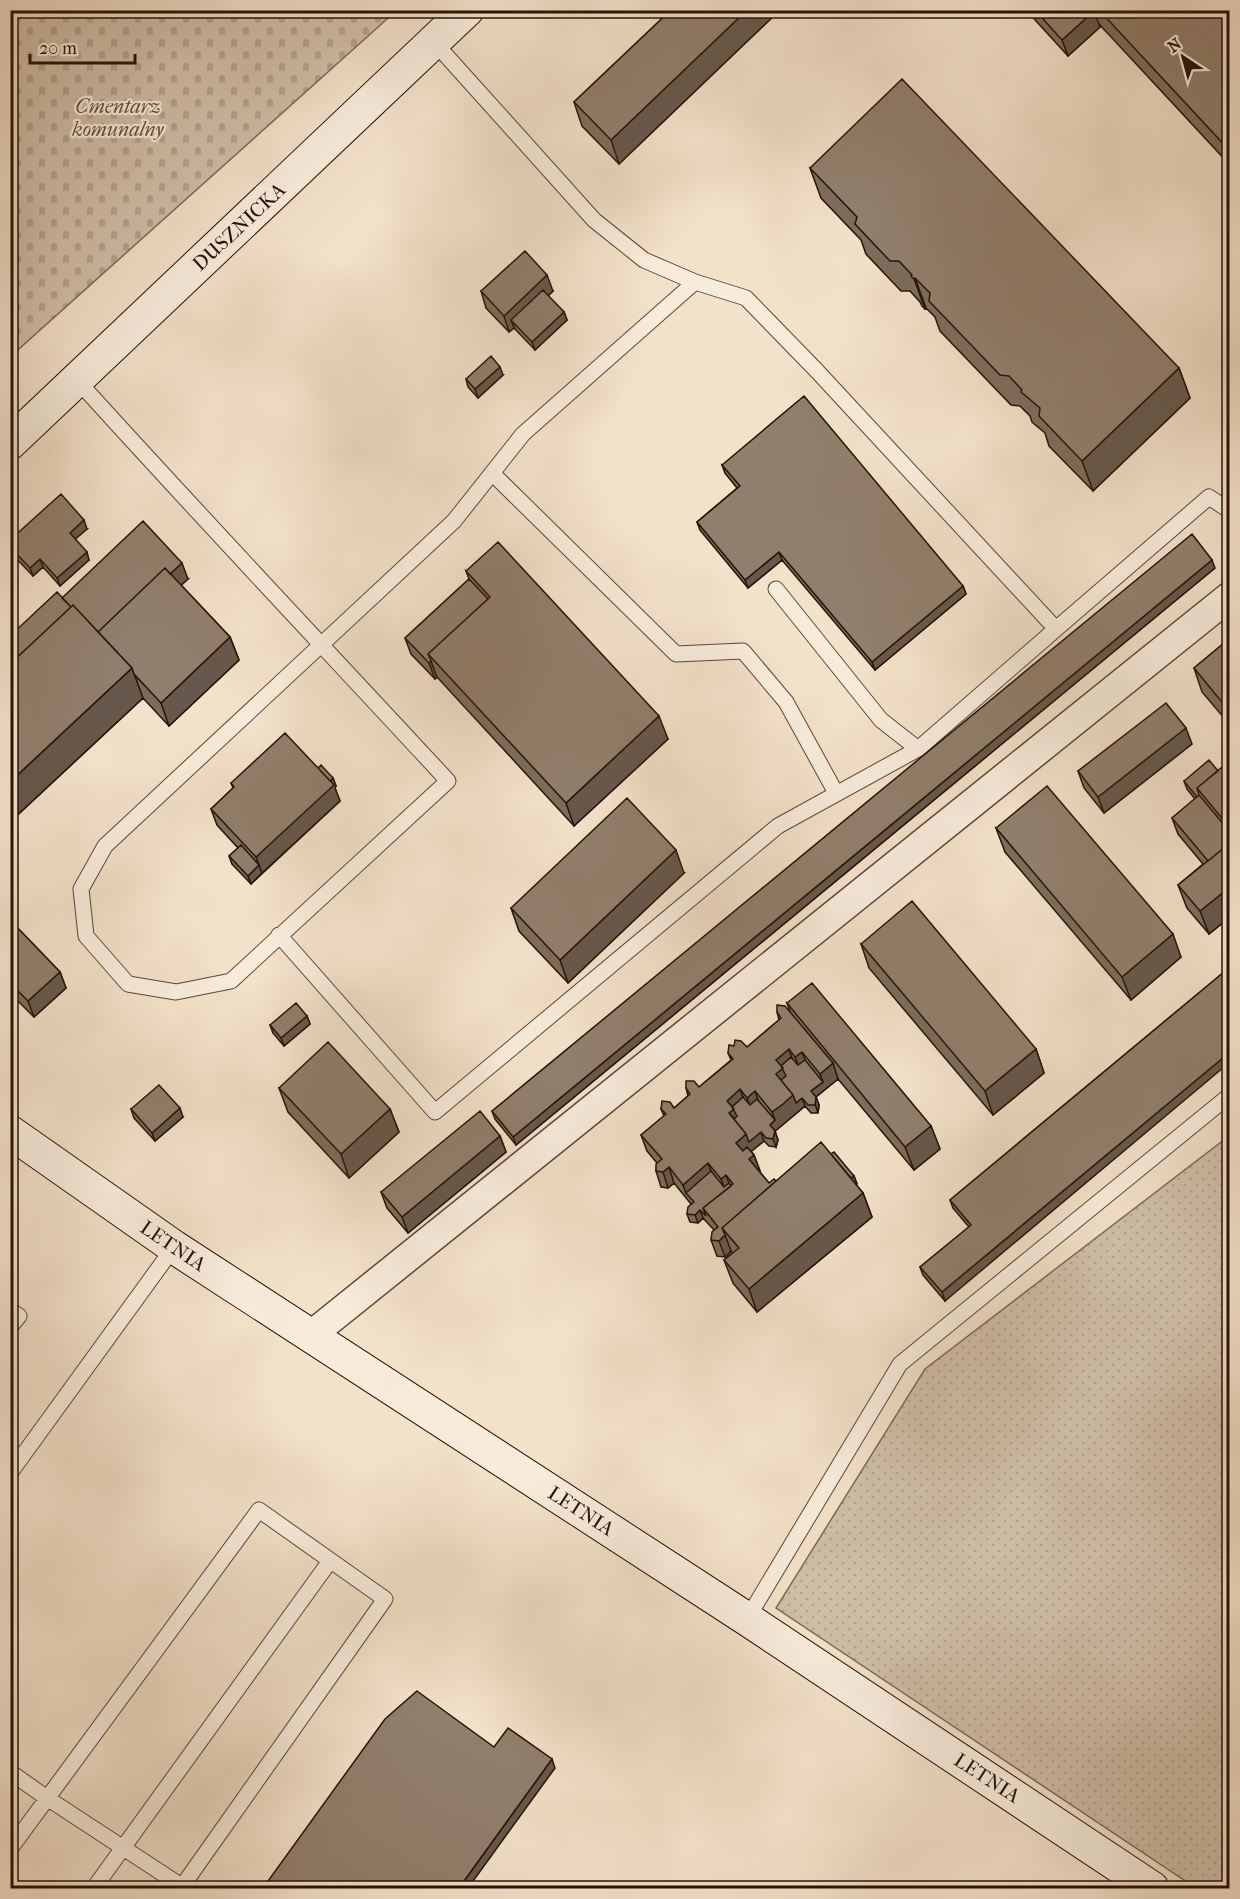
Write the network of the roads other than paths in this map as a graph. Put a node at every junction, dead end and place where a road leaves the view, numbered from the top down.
1 (467, 10) edge
2 (434, 42) junction
3 (695, 282) junction
4 (77, 380) junction
5 (10, 443) edge
6 (492, 473) junction
7 (1230, 511) edge
8 (776, 589) dead end
9 (1230, 596) edge
10 (1056, 629) junction
11 (322, 645) junction
12 (918, 749) junction
13 (836, 793) junction
14 (279, 935) junction
15 (1230, 1095) edge
16 (10, 1132) edge
17 (174, 1247) junction
18 (10, 1310) edge
19 (10, 1327) edge
20 (310, 1336) junction
21 (10, 1473) edge
22 (330, 1561) junction
23 (747, 1619) junction
24 (10, 1772) edge
25 (47, 1798) junction
26 (123, 1848) junction
27 (10, 1849) edge
28 (94, 1888) edge
29 (182, 1888) edge
30 (1152, 1888) edge

1 - 2 street, DUSZNICKA
2 - 3 lane
2 - 4 street, DUSZNICKA
3 - 6 lane
3 - 10 lane
4 - 5 street, DUSZNICKA
4 - 11 lane
6 - 11 lane
6 - 13 lane
7 - 10 lane
8 - 12 lane
9 - 20 street
10 - 12 lane
11 - 14 lane
11 - 14 lane
12 - 13 lane
13 - 14 lane
15 - 23 lane
16 - 17 street, LETNIA
17 - 20 street, LETNIA
17 - 21 lane
18 - 19 lane
20 - 23 street, LETNIA
22 - 25 lane
22 - 26 lane
22 - 29 lane
23 - 30 street, LETNIA
24 - 25 lane
25 - 26 lane
25 - 27 lane
26 - 28 lane
26 - 29 lane

